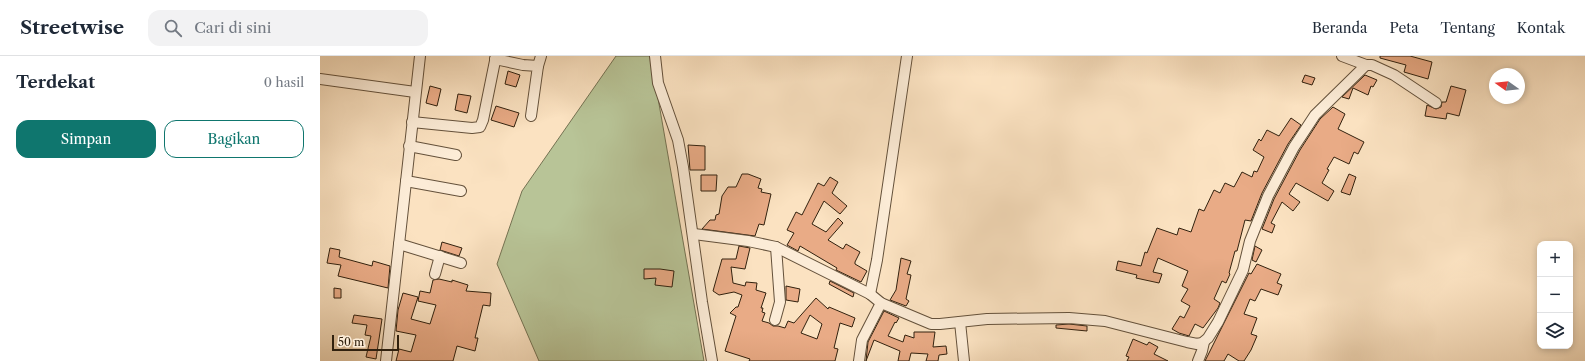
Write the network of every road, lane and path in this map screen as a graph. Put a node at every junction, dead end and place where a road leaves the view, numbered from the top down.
1 (420, 56) edge
2 (541, 56) edge
3 (655, 56) edge
4 (907, 56) edge
5 (1342, 56) edge
6 (495, 57) edge
7 (1371, 62) edge
8 (538, 66) junction
9 (320, 79) edge
10 (415, 92) junction
11 (1436, 103) dead end
12 (531, 116) dead end
13 (412, 122) junction
14 (409, 146) junction
15 (456, 155) dead end
16 (406, 181) junction
17 (461, 191) dead end
18 (694, 234) junction
19 (399, 244) junction
20 (776, 247) junction
21 (440, 256) junction
22 (461, 263) dead end
23 (435, 274) dead end
24 (870, 294) junction
25 (881, 303) junction
26 (775, 320) dead end
27 (960, 322) junction
28 (1204, 342) junction
29 (386, 361) edge
30 (712, 361) edge
31 (859, 361) edge
32 (964, 361) edge
33 (1198, 361) edge

1 - 10 street
2 - 8 street
3 - 18 street
4 - 24 street
5 - 7 street
6 - 8 street
6 - 13 street
7 - 11 street
7 - 28 street
8 - 12 street
9 - 10 street
10 - 13 street
13 - 14 street
14 - 15 street
14 - 16 street
16 - 17 street
16 - 19 street
18 - 20 street
18 - 30 street
19 - 21 street
19 - 29 street
20 - 24 street
20 - 26 street
21 - 22 street
21 - 23 street
24 - 25 street
25 - 27 street
25 - 31 street
27 - 28 street
27 - 32 street
28 - 33 street

